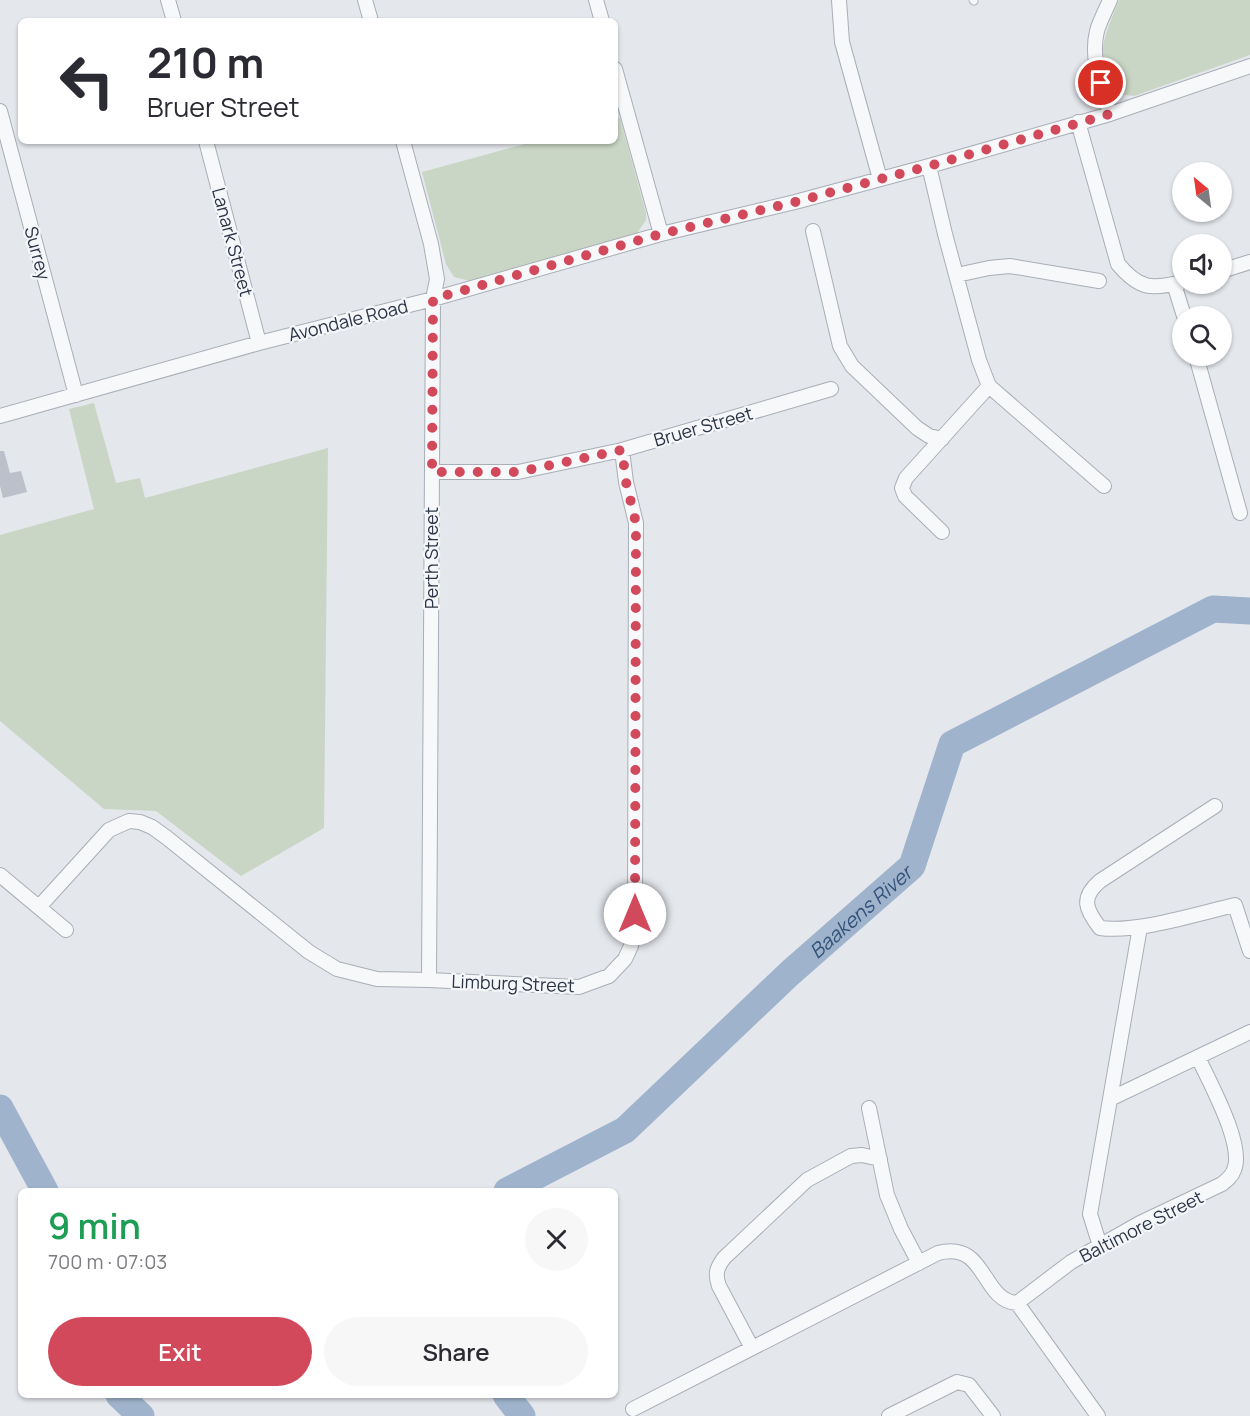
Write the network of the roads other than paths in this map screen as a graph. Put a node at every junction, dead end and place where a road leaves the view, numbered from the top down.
1 (168, 0) edge
2 (365, 0) edge
3 (596, 0) edge
4 (839, 0) edge
5 (1110, 0) edge
6 (173, 18) edge
7 (370, 18) edge
8 (601, 18) edge
9 (1250, 66) edge
10 (618, 80) edge
11 (0, 111) edge
12 (1110, 114) junction
13 (1078, 122) junction
14 (207, 144) edge
15 (404, 144) edge
16 (929, 166) junction
17 (880, 179) junction
18 (813, 231) dead end
19 (661, 234) junction
20 (1250, 262) edge
21 (1232, 267) edge
22 (957, 275) junction
23 (1099, 281) dead end
24 (1172, 284) edge
25 (433, 299) junction
26 (260, 343) junction
27 (1199, 366) edge
28 (989, 386) junction
29 (831, 389) dead end
30 (76, 395) junction
31 (0, 416) edge
32 (942, 439) junction
33 (622, 450) junction
34 (432, 472) junction
35 (1104, 486) dead end
36 (1240, 513) dead end
37 (942, 531) dead end
38 (1215, 806) dead end
39 (0, 875) edge
40 (39, 907) junction
41 (1140, 927) junction
42 (66, 930) dead end
43 (1250, 951) edge
44 (429, 980) junction
45 (1250, 1032) edge
46 (1198, 1057) junction
47 (1110, 1099) junction
48 (869, 1108) dead end
49 (880, 1159) junction
50 (1100, 1246) junction
51 (919, 1263) junction
52 (1017, 1303) junction
53 (752, 1348) junction
54 (633, 1409) dead end
55 (889, 1416) edge
56 (993, 1416) edge
57 (1098, 1416) edge

1 - 6 street
2 - 7 street
3 - 8 street
4 - 17 street
5 - 12 street
9 - 12 street, Avondale Road
10 - 19 street
11 - 30 street, Surrey
12 - 13 street, Avondale Road
13 - 16 street, Avondale Road
13 - 24 street
14 - 26 street, Lanark Street
15 - 25 street, Perth Street
16 - 17 street, Avondale Road
16 - 22 street
17 - 19 street, Avondale Road
18 - 32 street
19 - 25 street, Avondale Road
20 - 21 street
22 - 23 street
22 - 28 street
25 - 26 street, Avondale Road
25 - 34 street, Perth Street
26 - 30 street, Avondale Road
27 - 36 street
28 - 32 street
28 - 35 street
29 - 33 street, Bruer Street
30 - 31 street, Avondale Road
32 - 37 street
33 - 34 street, Bruer Street
33 - 44 street, Limburg Street
34 - 44 street, Perth Street
38 - 41 street
39 - 40 street
40 - 42 street
40 - 44 street, Limburg Street
41 - 43 street
41 - 47 street
45 - 46 street
46 - 47 street
46 - 50 street, Baltimore Street
47 - 50 street
48 - 49 street
49 - 51 street
49 - 53 street
50 - 52 street, Baltimore Street
51 - 52 street
51 - 53 street
52 - 57 street
53 - 54 street
55 - 56 street

